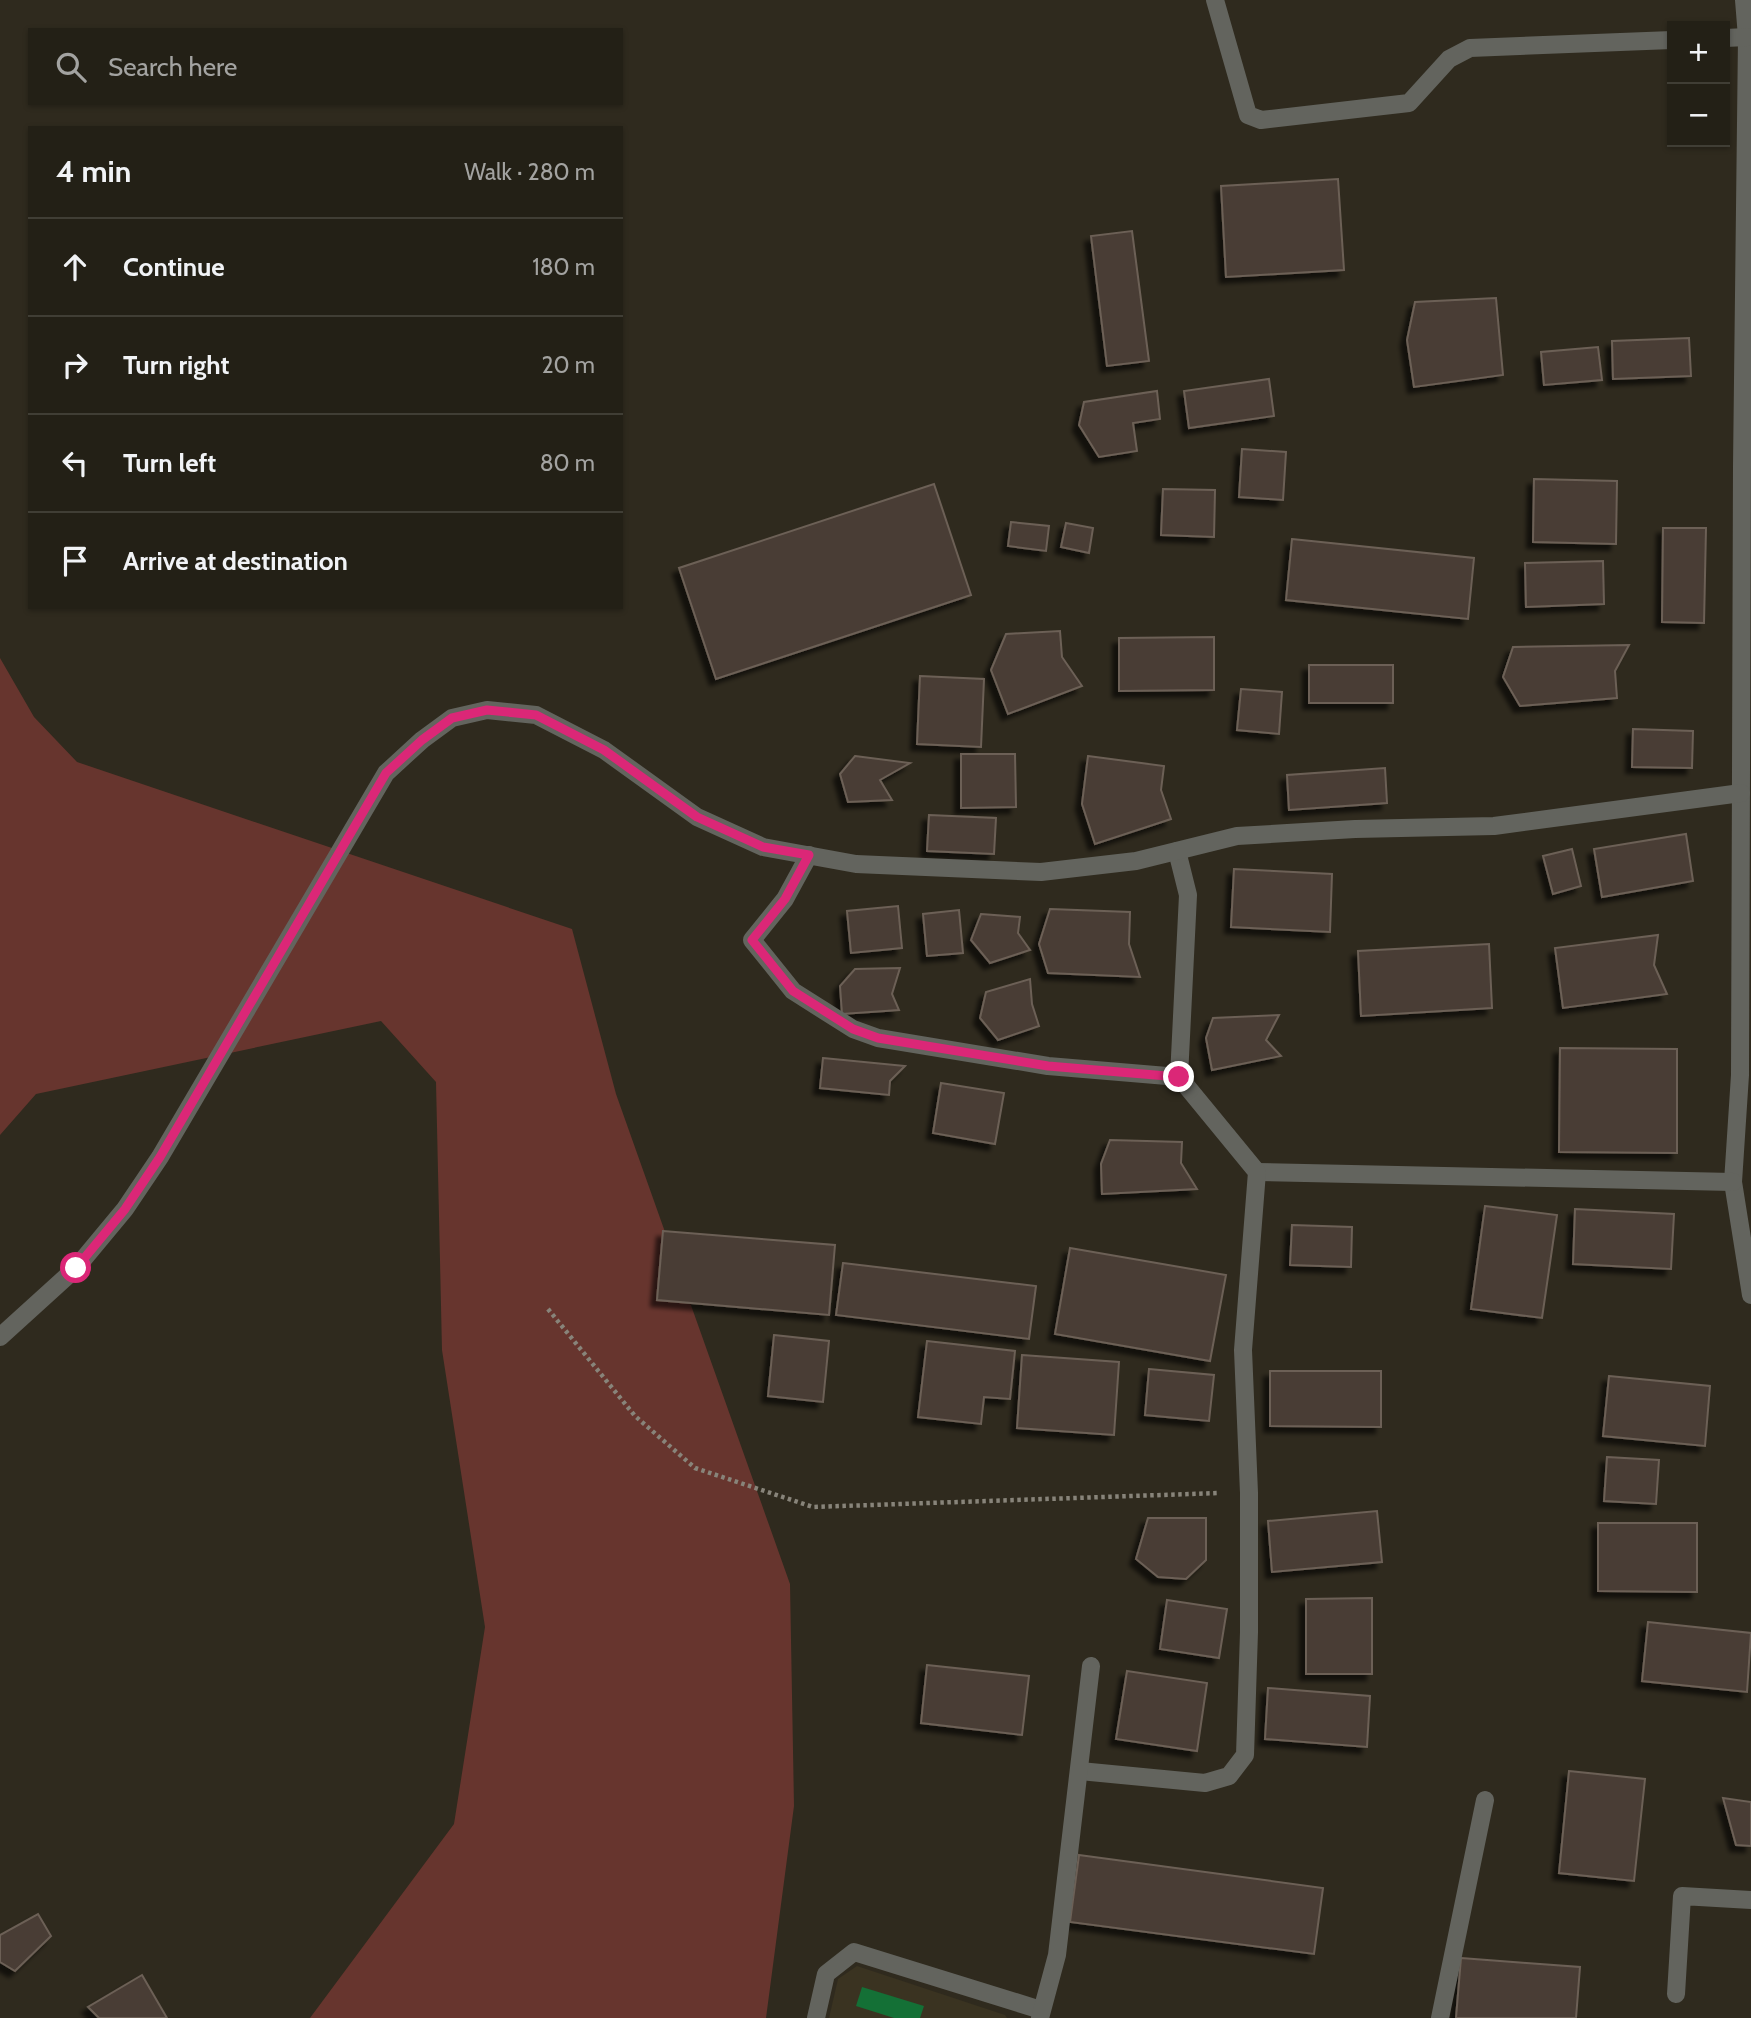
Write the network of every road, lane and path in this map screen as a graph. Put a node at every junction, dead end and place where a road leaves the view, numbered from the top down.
1 (1215, 0) edge
2 (1746, 3) edge
3 (1747, 37) junction
4 (1730, 38) edge
5 (1667, 40) edge
6 (1746, 733) edge
7 (1741, 793) junction
8 (1177, 851) junction
9 (809, 855) junction
10 (1746, 1076) edge
11 (1179, 1077) junction
12 (1256, 1172) junction
13 (1733, 1182) junction
14 (1751, 1295) edge
15 (548, 1309) dead end
16 (0, 1337) edge
17 (1250, 1493) junction
18 (1091, 1665) dead end
19 (1080, 1771) junction
20 (1485, 1800) dead end
21 (1751, 1900) edge
22 (1676, 1994) dead end
23 (1040, 2014) edge
24 (816, 2018) edge
25 (1440, 2018) edge

1 - 5 street
2 - 3 street
3 - 4 street
3 - 6 street
6 - 7 street
7 - 8 street
7 - 10 street
8 - 9 street
8 - 11 street
9 - 11 street
9 - 16 street
10 - 13 street
11 - 12 street
12 - 13 street
12 - 17 street
13 - 14 street
15 - 17 path
17 - 19 street
18 - 19 street
19 - 23 street
20 - 25 street
21 - 22 street
23 - 24 street

